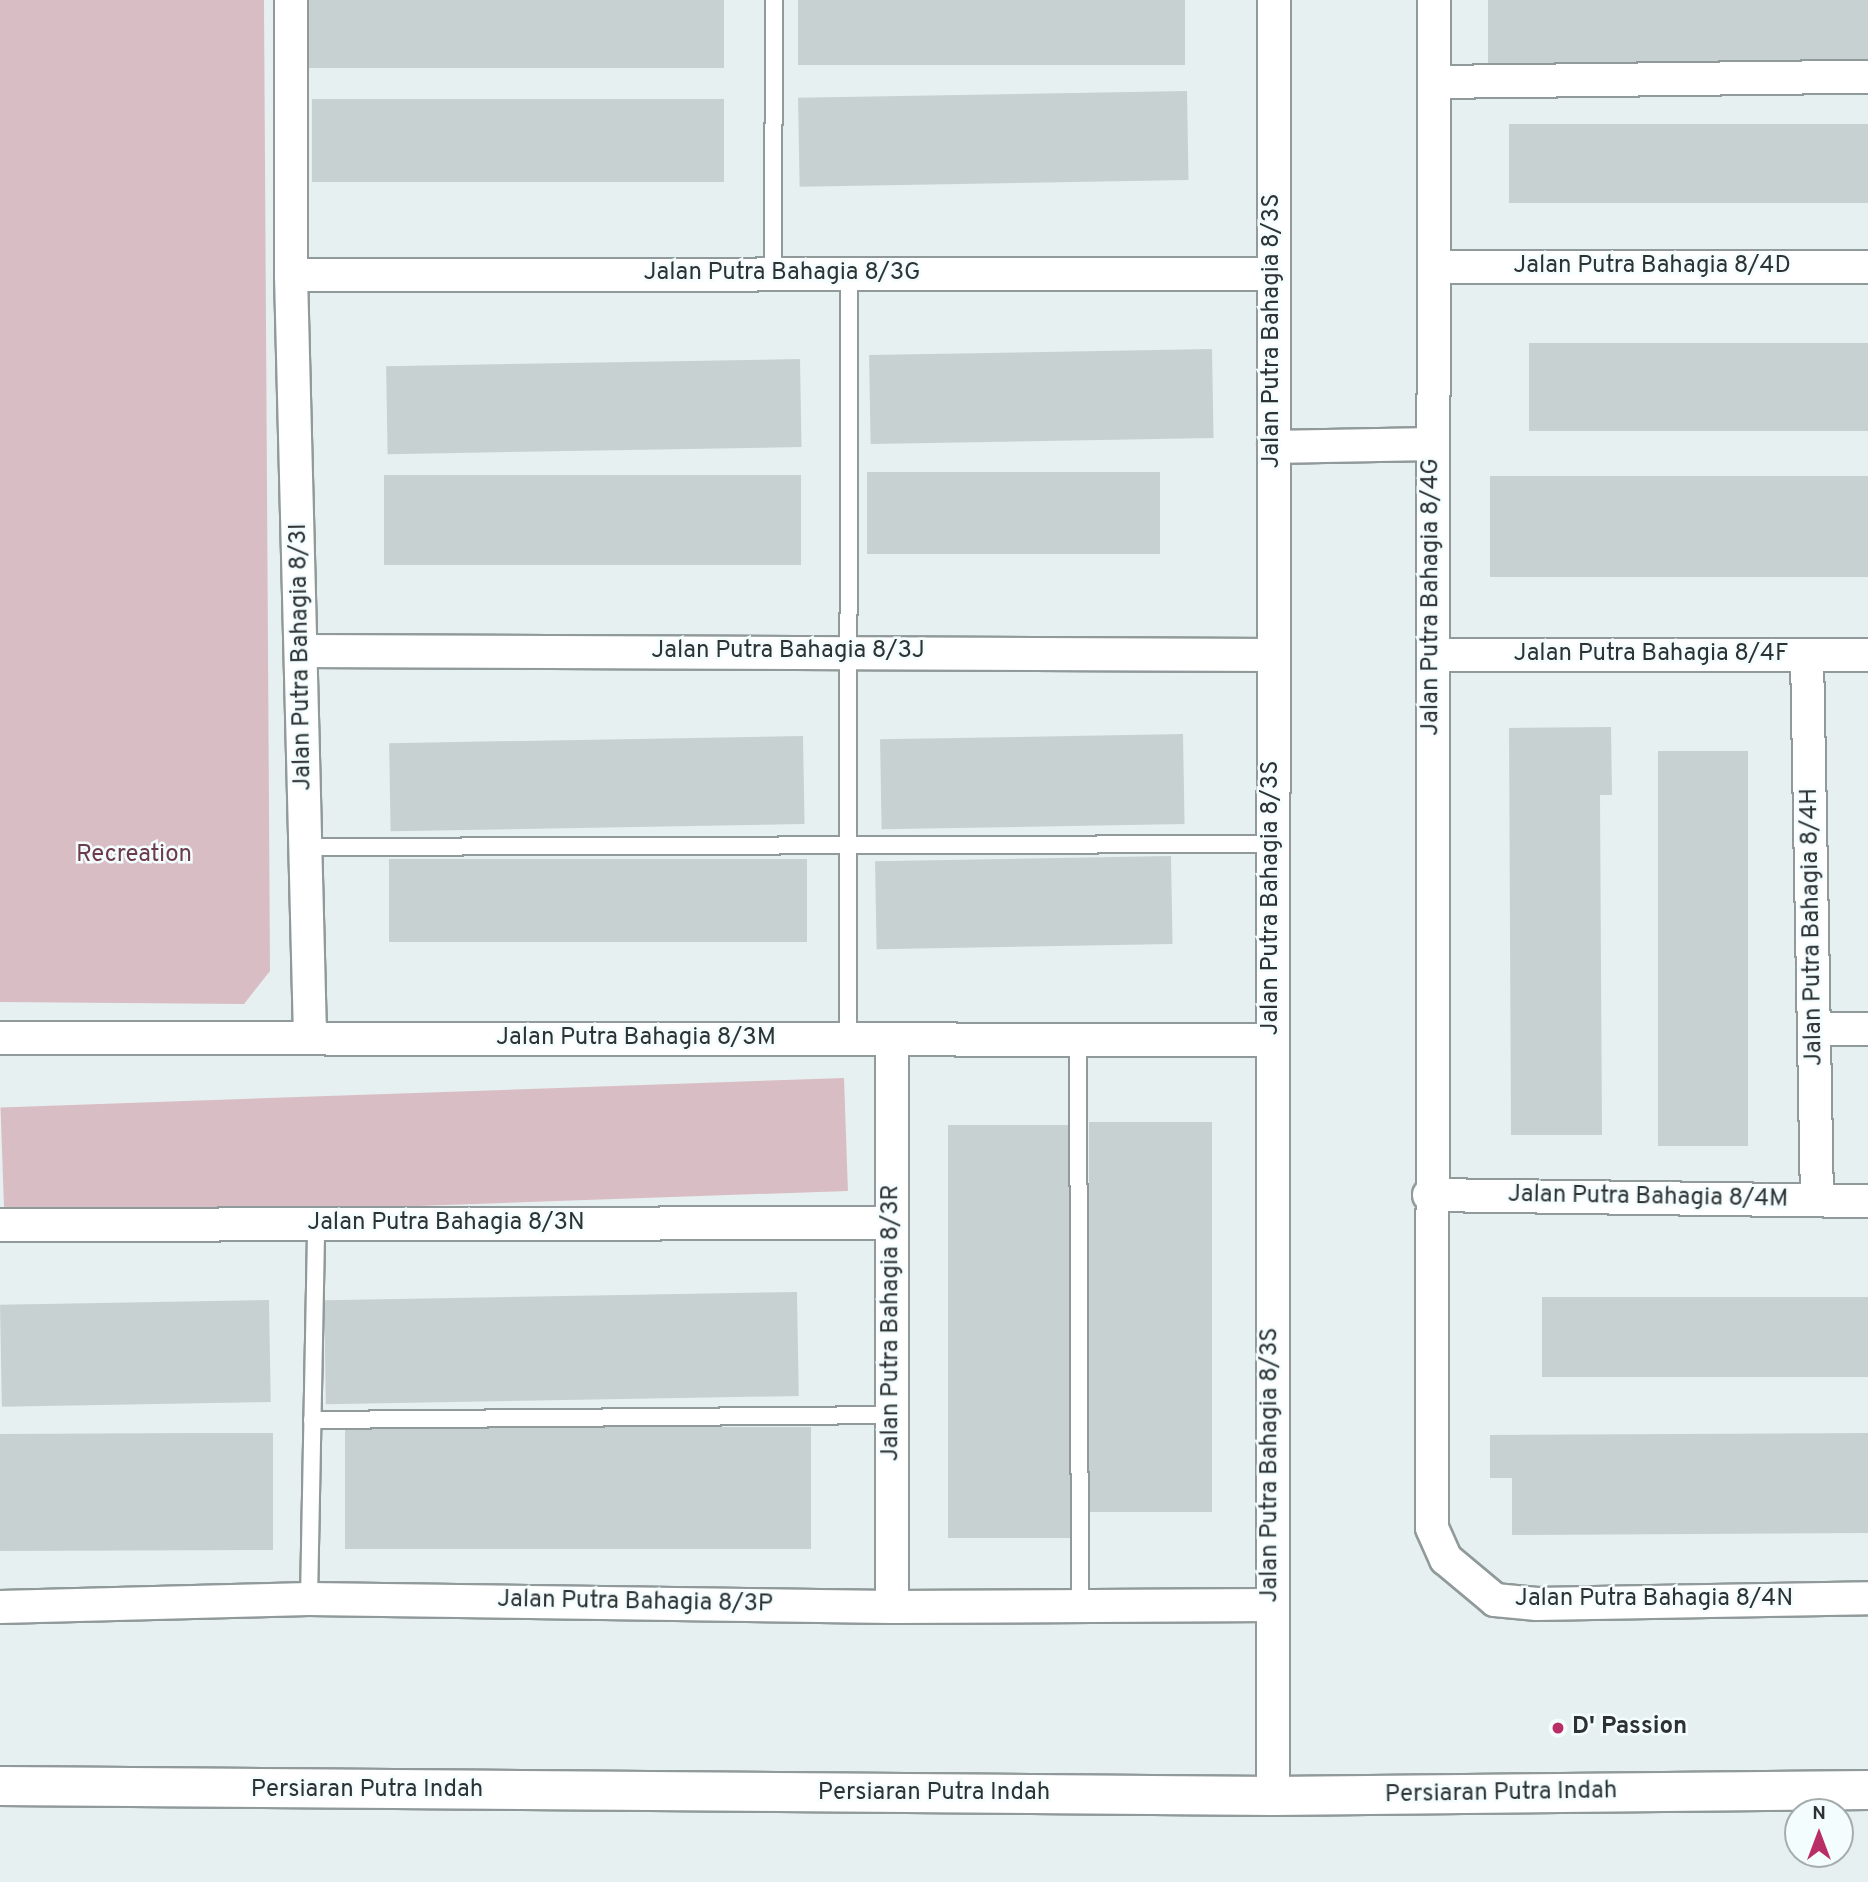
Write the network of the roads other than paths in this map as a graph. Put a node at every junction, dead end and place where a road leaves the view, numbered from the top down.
1 (292, 0) edge
2 (774, 0) edge
3 (1275, 0) edge
4 (1434, 0) edge
5 (1868, 77) edge
6 (1434, 82) junction
7 (1436, 267) junction
8 (1868, 267) edge
9 (773, 272) junction
10 (849, 274) junction
11 (1273, 274) junction
12 (292, 275) junction
13 (1430, 444) junction
14 (1274, 447) junction
15 (302, 651) junction
16 (848, 653) junction
17 (1273, 655) junction
18 (1434, 655) junction
19 (1807, 655) junction
20 (1868, 655) edge
21 (1273, 844) junction
22 (306, 847) junction
23 (848, 847) junction
24 (1815, 1029) junction
25 (1868, 1029) edge
26 (0, 1038) edge
27 (310, 1038) junction
28 (848, 1040) junction
29 (892, 1040) junction
30 (1078, 1040) junction
31 (1272, 1040) junction
32 (1429, 1195) junction
33 (1817, 1200) junction
34 (1868, 1201) edge
35 (892, 1223) junction
36 (316, 1225) junction
37 (0, 1226) edge
38 (892, 1415) junction
39 (312, 1420) junction
40 (1868, 1598) edge
41 (309, 1599) junction
42 (1270, 1605) junction
43 (1080, 1606) junction
44 (0, 1607) edge
45 (892, 1607) junction
46 (0, 1786) edge
47 (1868, 1790) edge
48 (1273, 1796) junction

1 - 12 street, Jalan Putra Bahagia 8/3I
2 - 9 lane
3 - 11 street, Jalan Putra Bahagia 8/3S
4 - 6 street, Jalan Putra Bahagia 8/4G
5 - 6 street
6 - 7 street, Jalan Putra Bahagia 8/4G
7 - 8 street, Jalan Putra Bahagia 8/4D
7 - 13 street, Jalan Putra Bahagia 8/4G
9 - 10 street, Jalan Putra Bahagia 8/3G
9 - 12 street, Jalan Putra Bahagia 8/3G
10 - 11 street, Jalan Putra Bahagia 8/3G
10 - 16 lane
11 - 14 street, Jalan Putra Bahagia 8/3S
12 - 15 street, Jalan Putra Bahagia 8/3I
13 - 14 street
13 - 18 street, Jalan Putra Bahagia 8/4G
14 - 17 street, Jalan Putra Bahagia 8/3S
15 - 16 street, Jalan Putra Bahagia 8/3J
15 - 22 street, Jalan Putra Bahagia 8/3I
16 - 17 street, Jalan Putra Bahagia 8/3J
16 - 23 lane
17 - 21 street, Jalan Putra Bahagia 8/3S
18 - 19 street, Jalan Putra Bahagia 8/4F
18 - 32 street, Jalan Putra Bahagia 8/4G
19 - 20 street, Jalan Putra Bahagia 8/4F
19 - 24 street, Jalan Putra Bahagia 8/4H
21 - 23 lane
21 - 31 street, Jalan Putra Bahagia 8/3S
22 - 23 lane
22 - 27 street, Jalan Putra Bahagia 8/3I
23 - 28 lane
24 - 25 street
24 - 33 street, Jalan Putra Bahagia 8/4H
26 - 27 street, Jalan Putra Bahagia 8/3M
27 - 28 street, Jalan Putra Bahagia 8/3M
28 - 29 street, Jalan Putra Bahagia 8/3M
29 - 30 street, Jalan Putra Bahagia 8/3M
29 - 35 street, Jalan Putra Bahagia 8/3R
30 - 31 street, Jalan Putra Bahagia 8/3M
30 - 43 lane
31 - 42 street, Jalan Putra Bahagia 8/3S
32 - 33 street, Jalan Putra Bahagia 8/4M
32 - 40 street, Jalan Putra Bahagia 8/4N
33 - 34 street, Jalan Putra Bahagia 8/4M
35 - 36 street, Jalan Putra Bahagia 8/3N
35 - 38 street, Jalan Putra Bahagia 8/3R
36 - 37 street, Jalan Putra Bahagia 8/3N
36 - 39 lane
38 - 39 lane
38 - 45 street, Jalan Putra Bahagia 8/3R
39 - 41 lane
41 - 44 street, Jalan Putra Bahagia 8/3P
41 - 45 street, Jalan Putra Bahagia 8/3P
42 - 43 street, Jalan Putra Bahagia 8/3P
42 - 48 street, Jalan Putra Bahagia 8/3S
43 - 45 street, Jalan Putra Bahagia 8/3P
46 - 48 main road, Persiaran Putra Indah
47 - 48 main road, Persiaran Putra Indah

